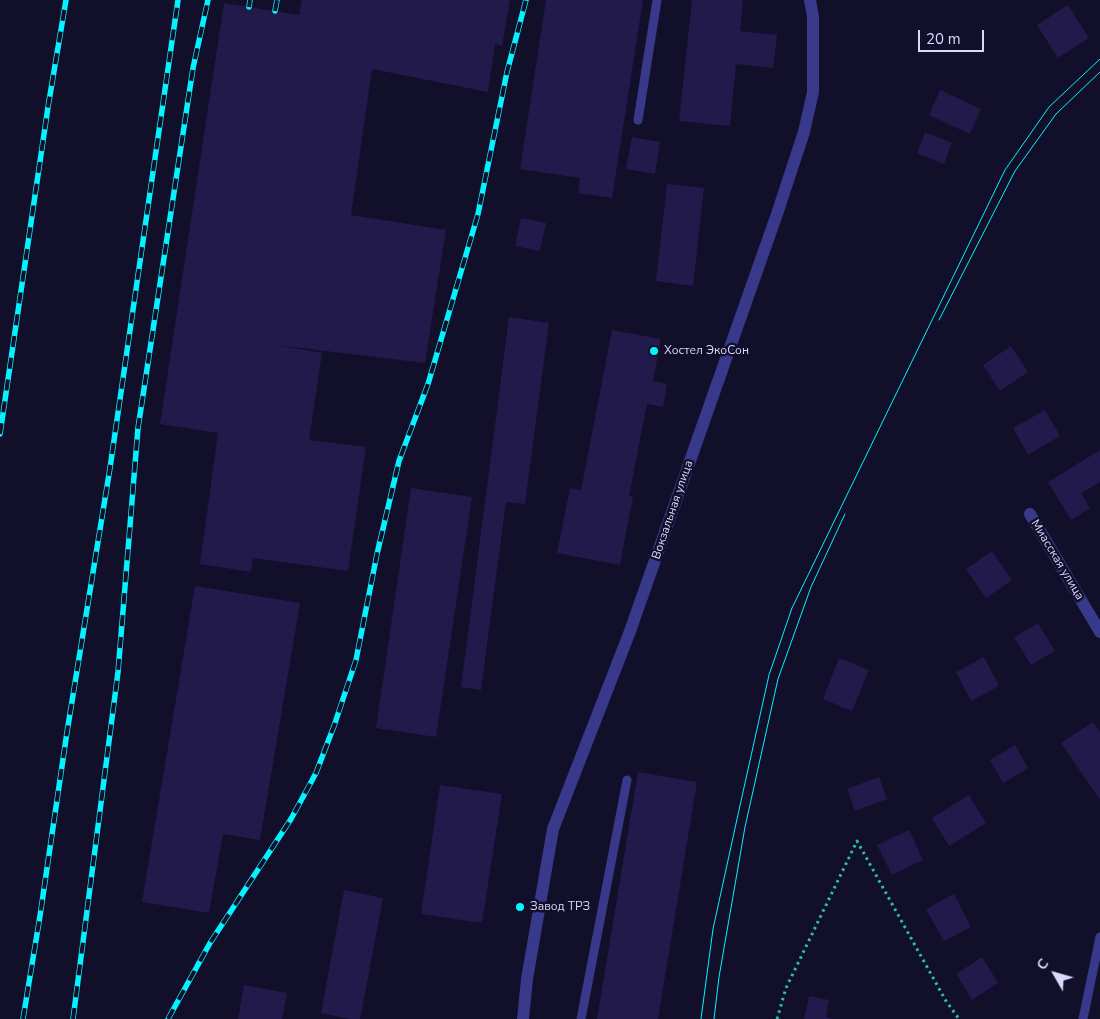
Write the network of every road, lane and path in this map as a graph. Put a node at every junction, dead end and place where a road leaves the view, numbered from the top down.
1 (657, 0) edge
2 (810, 0) edge
3 (638, 120) dead end
4 (1030, 514) dead end
5 (1100, 632) edge
6 (627, 780) dead end
7 (1100, 937) edge
8 (523, 1019) edge
9 (582, 1019) edge
10 (777, 1019) edge
11 (959, 1019) edge
12 (1083, 1019) edge

1 - 3 lane
2 - 8 street, Вокзальная улица
4 - 5 street, Миасская улица
6 - 9 lane
7 - 12 lane
10 - 11 path

